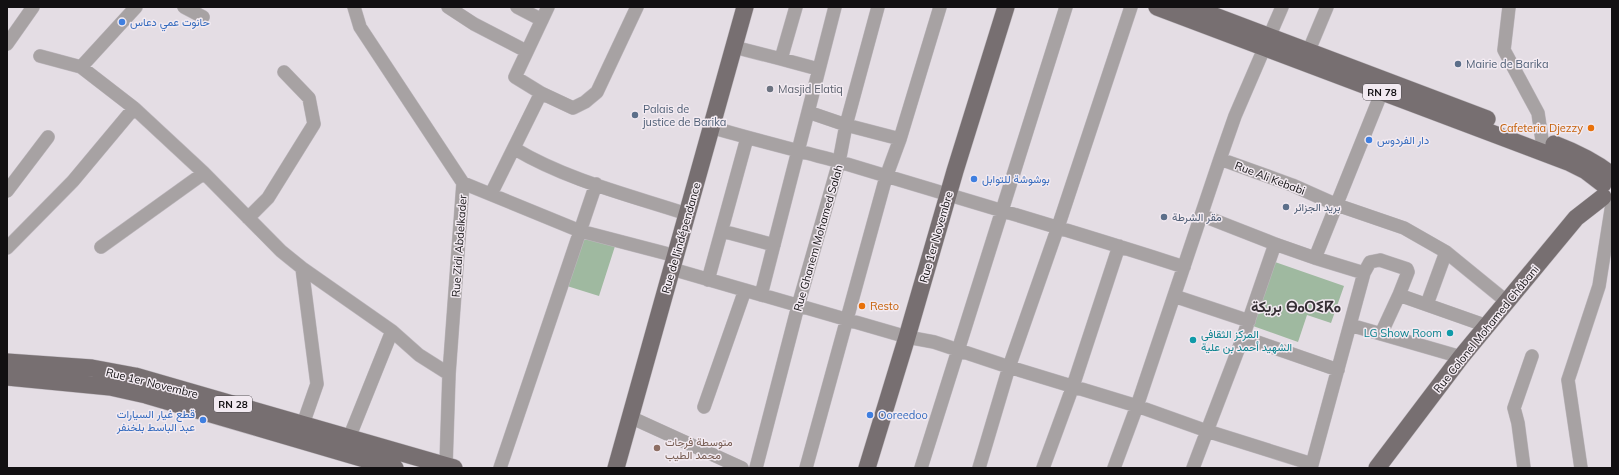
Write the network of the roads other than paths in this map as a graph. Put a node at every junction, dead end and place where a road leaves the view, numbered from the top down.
1 (33, 7) edge
2 (136, 7) edge
3 (184, 7) edge
4 (354, 7) edge
5 (448, 7) edge
6 (517, 7) edge
7 (548, 7) edge
8 (637, 7) edge
9 (745, 7) edge
10 (796, 7) edge
11 (835, 7) edge
12 (878, 7) edge
13 (940, 7) edge
14 (1006, 7) edge
15 (1066, 7) edge
16 (1130, 7) edge
17 (1157, 7) edge
18 (1191, 7) edge
19 (1282, 7) edge
20 (1327, 7) edge
21 (1509, 7) edge
22 (1223, 12) edge
23 (203, 17) dead end
24 (542, 20) junction
25 (1267, 42) junction
26 (7, 44) edge
27 (734, 47) junction
28 (1309, 50) junction
29 (526, 51) junction
30 (40, 56) dead end
31 (781, 59) junction
32 (81, 67) junction
33 (818, 70) junction
34 (284, 72) dead end
35 (1385, 86) junction
36 (541, 93) junction
37 (134, 108) junction
38 (808, 112) junction
39 (846, 125) junction
40 (711, 127) junction
41 (48, 137) dead end
42 (746, 138) junction
43 (900, 139) junction
44 (1542, 140) junction
45 (514, 148) junction
46 (799, 151) junction
47 (1220, 159) junction
48 (839, 162) junction
49 (204, 173) junction
50 (886, 177) junction
51 (463, 183) junction
52 (596, 184) junction
53 (7, 190) edge
54 (1609, 190) edge
55 (491, 194) junction
56 (948, 194) junction
57 (1337, 205) junction
58 (1002, 211) junction
59 (687, 214) junction
60 (1202, 215) junction
61 (248, 218) junction
62 (1058, 226) junction
63 (580, 231) junction
64 (722, 231) junction
65 (1275, 244) junction
66 (774, 245) junction
67 (1119, 246) junction
68 (7, 248) edge
69 (101, 248) dead end
70 (1446, 252) junction
71 (1315, 258) junction
72 (674, 263) junction
73 (1184, 267) junction
74 (302, 268) junction
75 (1364, 273) junction
76 (708, 280) junction
77 (745, 290) junction
78 (761, 295) junction
79 (1399, 295) junction
80 (1174, 296) junction
81 (1506, 301) junction
82 (1427, 304) junction
83 (798, 306) junction
84 (846, 320) junction
85 (1248, 321) junction
86 (1350, 325) junction
87 (1487, 326) junction
88 (392, 331) junction
89 (1381, 334) junction
90 (907, 337) junction
91 (1243, 337) junction
92 (958, 351) junction
93 (1532, 356) dead end
94 (1461, 357) junction
95 (7, 362) edge
96 (1009, 367) junction
97 (1338, 370) junction
98 (449, 374) junction
99 (7, 376) edge
100 (1073, 386) junction
101 (1137, 406) junction
102 (704, 407) dead end
103 (630, 417) junction
104 (303, 424) junction
105 (1207, 431) junction
106 (349, 438) junction
107 (1312, 466) edge
108 (448, 467) edge
109 (396, 468) edge
110 (500, 468) edge
111 (616, 468) edge
112 (742, 468) edge
113 (756, 468) edge
114 (806, 468) edge
115 (867, 468) edge
116 (921, 468) edge
117 (978, 468) edge
118 (1043, 468) edge
119 (1114, 468) edge
120 (1193, 468) edge
121 (1377, 468) edge
122 (1524, 468) edge
123 (1581, 468) edge

1 - 26 street
2 - 32 street
3 - 23 street
4 - 51 street, Rue Zidi Abdelkader
5 - 29 street
6 - 24 street
7 - 24 street
8 - 36 street
9 - 27 main road, Rue de l'indépendance
10 - 31 street
11 - 33 street
12 - 39 street, Rue Ghanem Mohamed Salah
13 - 43 street
14 - 56 main road, Rue 1er Novembre
15 - 58 street
16 - 62 street
17 - 25 main road, RN 78
18 - 22 main road
19 - 25 street
20 - 28 street
21 - 44 street
22 - 25 main road
24 - 29 street
25 - 28 main road
25 - 35 main road, RN 78
25 - 47 street
27 - 31 street
27 - 40 main road, Rue de l'indépendance
28 - 35 main road
29 - 36 street
30 - 32 street
31 - 33 street
32 - 37 street
33 - 38 street
34 - 61 street
35 - 44 main road
35 - 54 main road, RN 78
35 - 57 street
36 - 45 street
37 - 49 street
37 - 68 street
38 - 39 street
38 - 46 street
39 - 43 street
39 - 48 street, Rue Ghanem Mohamed Salah
40 - 42 street
40 - 59 main road, Rue de l'indépendance
41 - 53 street
42 - 46 street
42 - 64 street
43 - 50 street
44 - 54 main road
45 - 52 street
45 - 55 street
46 - 48 street
46 - 66 street
47 - 57 street, Rue Ali Kebabi
47 - 60 street
48 - 50 street
48 - 83 street, Rue Ghanem Mohamed Salah
49 - 61 street
49 - 69 street
50 - 56 street
50 - 84 street
51 - 55 street
51 - 98 street, Rue Zidi Abdelkader
52 - 59 street
52 - 63 street
54 - 81 main road, Rue Colonel Mohamed Châbani
54 - 123 street
55 - 63 street
56 - 58 street
56 - 90 main road, Rue 1er Novembre
57 - 70 street, Rue Ali Kebabi
57 - 71 street
58 - 62 street
58 - 92 street
59 - 72 main road, Rue de l'indépendance
60 - 65 street
60 - 73 street
61 - 74 street
62 - 67 street
62 - 96 street
63 - 72 street
63 - 110 street
64 - 66 street
64 - 76 street
65 - 71 street
65 - 85 street
66 - 78 street
67 - 73 street
67 - 100 street
70 - 81 street, Rue Ali Kebabi
70 - 82 street
71 - 75 street
72 - 76 street
72 - 103 main road, Rue de l'indépendance
73 - 80 street
74 - 88 street
74 - 104 street
75 - 79 street
75 - 86 street
76 - 77 street
77 - 78 street
77 - 102 street
78 - 83 street
79 - 82 street
79 - 89 street
80 - 85 street
80 - 101 street
81 - 87 main road, Rue Colonel Mohamed Châbani
82 - 87 street
83 - 84 street
83 - 113 street, Rue Ghanem Mohamed Salah
84 - 90 street
84 - 114 street
85 - 91 street
86 - 89 street
86 - 97 street
87 - 94 main road, Rue Colonel Mohamed Châbani
88 - 98 street
88 - 106 street
89 - 94 street
90 - 92 street
90 - 115 main road, Rue 1er Novembre
91 - 97 street
91 - 105 street
92 - 96 street
92 - 116 street
93 - 122 street
94 - 121 main road, Rue Colonel Mohamed Châbani
95 - 104 main road, Rue 1er Novembre / RN 28
96 - 100 street
96 - 117 street
97 - 107 street
98 - 108 street, Rue Zidi Abdelkader
99 - 109 main road, RN 28
100 - 101 street
100 - 118 street
101 - 105 street
101 - 119 street
103 - 111 main road, Rue de l'indépendance
103 - 112 street
104 - 106 main road, Rue 1er Novembre / RN 28
105 - 107 street
105 - 120 street
106 - 108 main road, Rue 1er Novembre / RN 28

